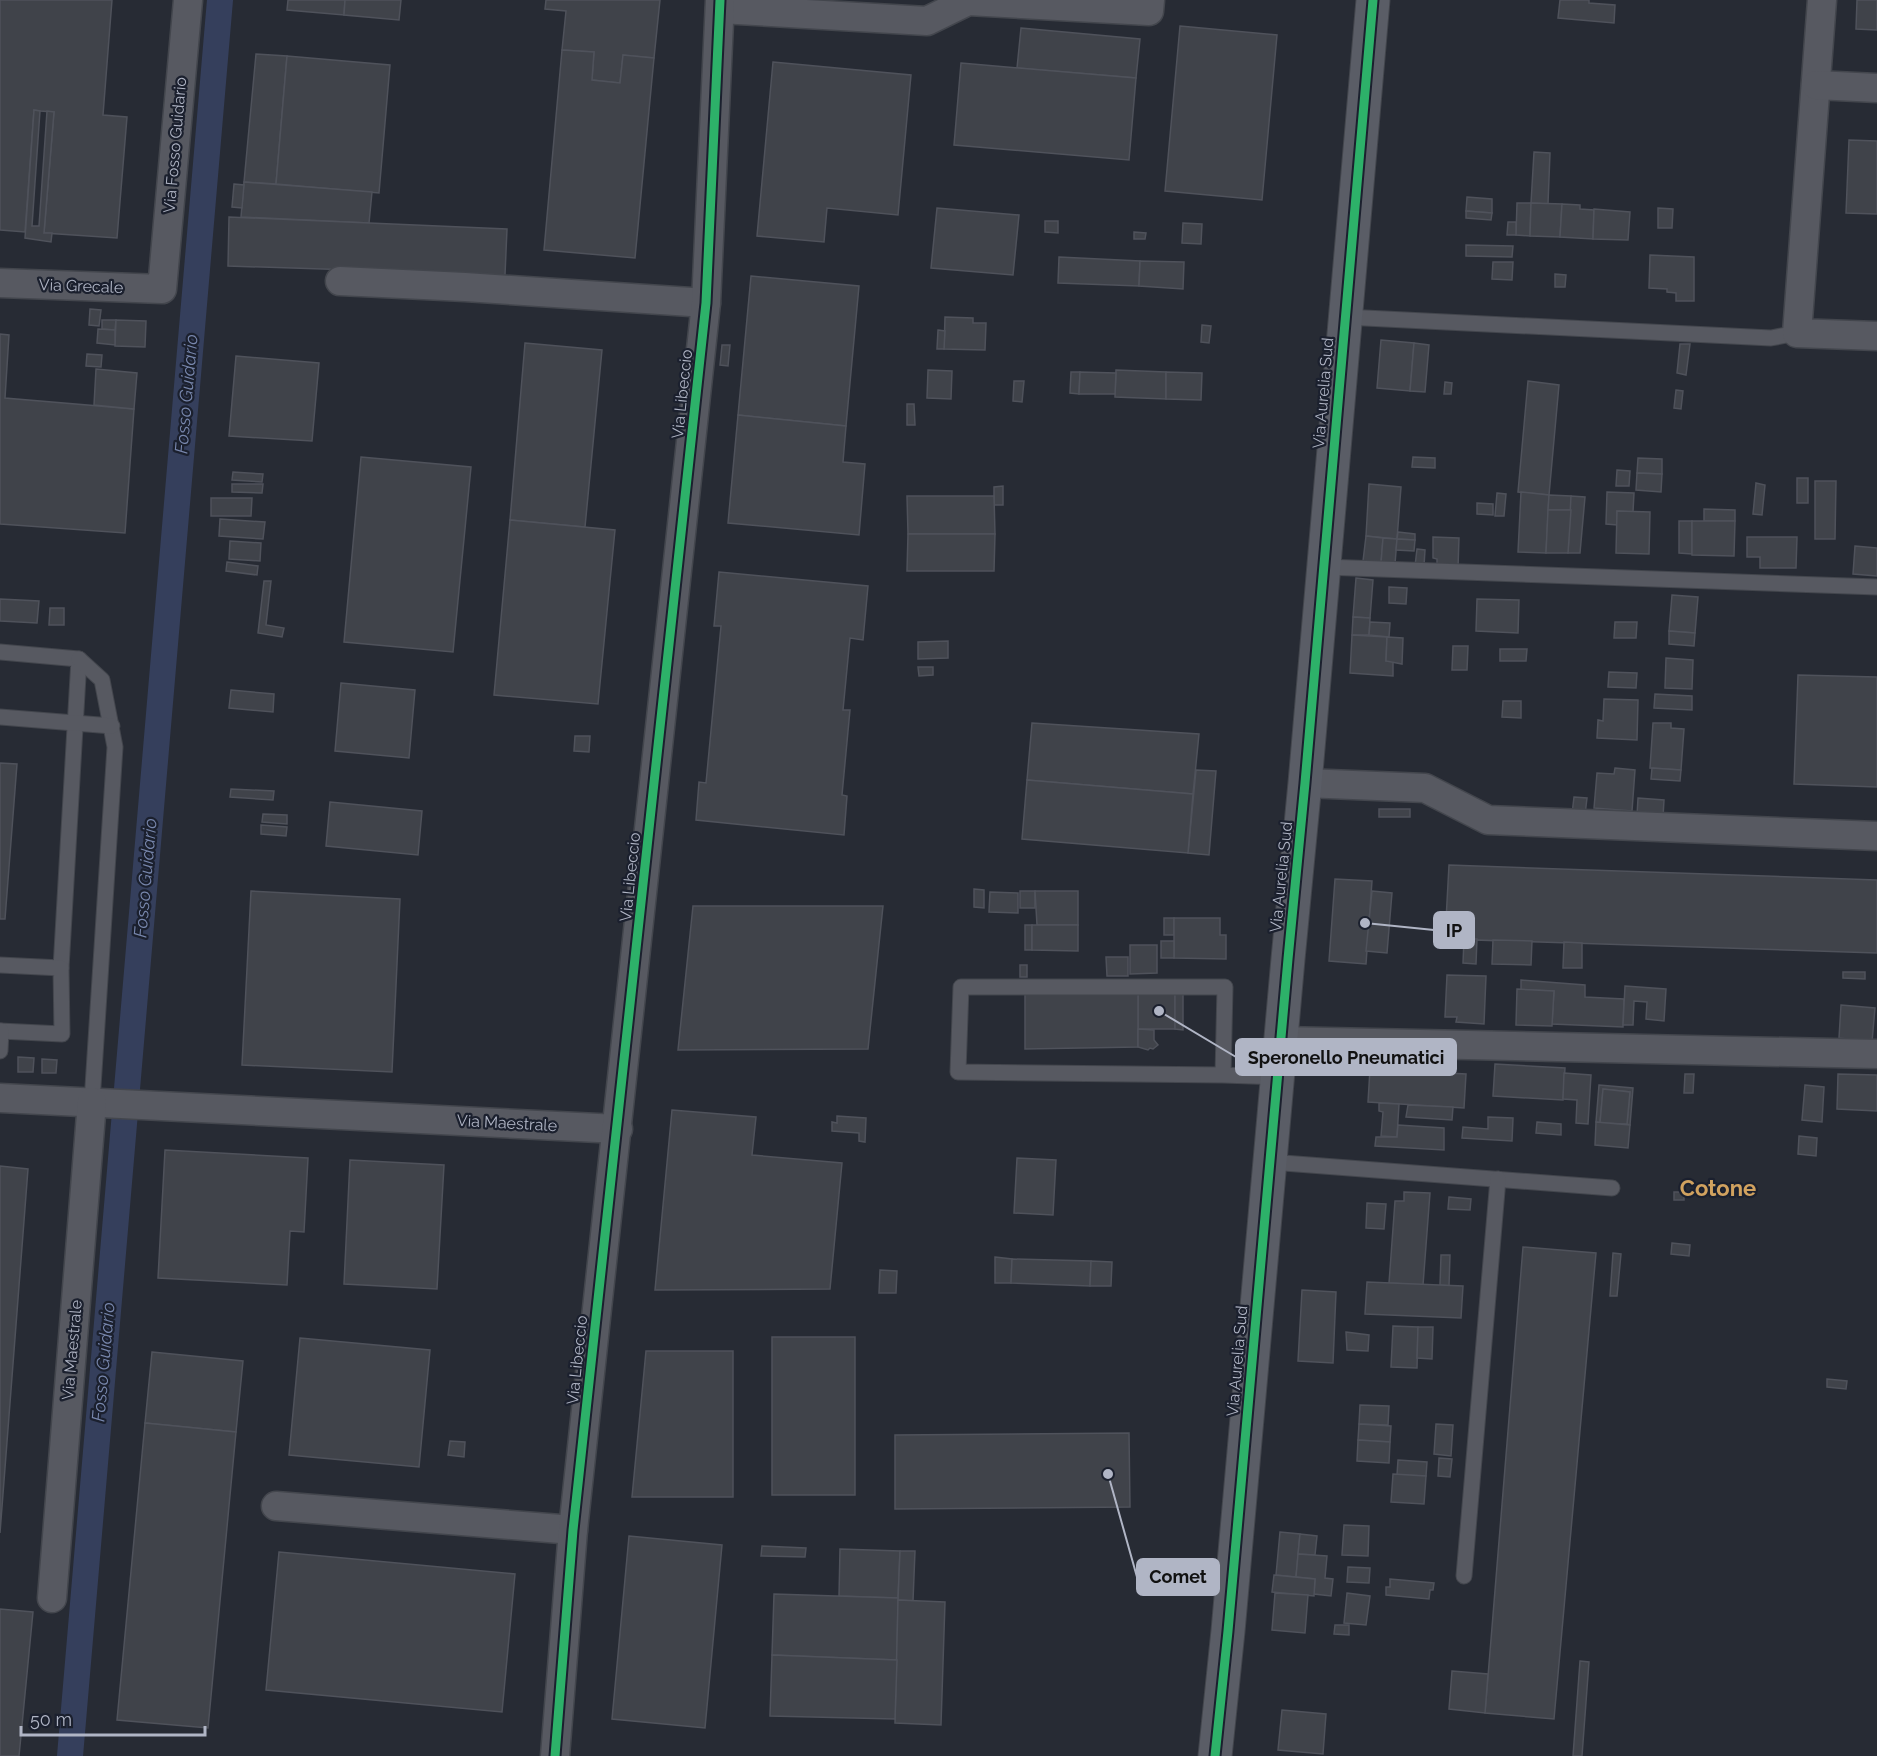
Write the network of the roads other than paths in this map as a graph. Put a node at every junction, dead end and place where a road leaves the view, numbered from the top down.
1 (188, 0) edge
2 (1150, 0) edge
3 (1373, 0) edge
4 (1822, 0) edge
5 (720, 4) edge
6 (1816, 85) junction
7 (1877, 88) edge
8 (340, 281) dead end
9 (0, 283) edge
10 (162, 289) joint
11 (706, 303) junction
12 (1345, 317) junction
13 (1797, 333) junction
14 (1877, 336) edge
15 (1324, 567) junction
16 (1877, 587) edge
17 (0, 652) edge
18 (79, 659) junction
19 (0, 717) edge
20 (75, 723) junction
21 (112, 726) junction
22 (1305, 783) junction
23 (1877, 836) edge
24 (0, 965) edge
25 (61, 968) junction
26 (0, 1031) edge
27 (1281, 1041) junction
28 (0, 1051) edge
29 (1877, 1054) edge
30 (1223, 1075) junction
31 (1278, 1077) junction
32 (0, 1098) edge
33 (97, 1103) junction
34 (618, 1129) junction
35 (1270, 1162) junction
36 (1498, 1179) junction
37 (1612, 1188) dead end
38 (276, 1506) dead end
39 (573, 1530) junction
40 (1464, 1576) dead end
41 (52, 1598) dead end
42 (555, 1756) edge
43 (1215, 1756) edge

1 - 10 street, Via Fosso Guidario
2 - 5 street
3 - 12 main road, Via Aurelia Sud
4 - 6 street
5 - 11 street, Via Libeccio
6 - 7 street
6 - 13 street
8 - 11 street
9 - 10 street, Via Grecale
11 - 34 street, Via Libeccio
12 - 13 lane
12 - 15 main road, Via Aurelia Sud
13 - 14 street
15 - 16 lane
15 - 22 main road, Via Aurelia Sud
17 - 18 lane
18 - 20 lane
18 - 21 lane
19 - 20 lane
20 - 21 lane
20 - 25 lane
21 - 33 lane
22 - 23 street
22 - 27 main road, Via Aurelia Sud
24 - 25 lane
25 - 26 lane
26 - 28 lane
27 - 29 street
27 - 31 main road, Via Aurelia Sud
30 - 30 lane
30 - 31 lane
31 - 35 main road, Via Aurelia Sud
32 - 33 street
33 - 34 street, Via Maestrale
33 - 41 street, Via Maestrale
34 - 39 street, Via Libeccio
35 - 36 lane
35 - 43 main road, Via Aurelia Sud
36 - 37 lane
36 - 40 lane
38 - 39 street
39 - 42 street, Via Libeccio

